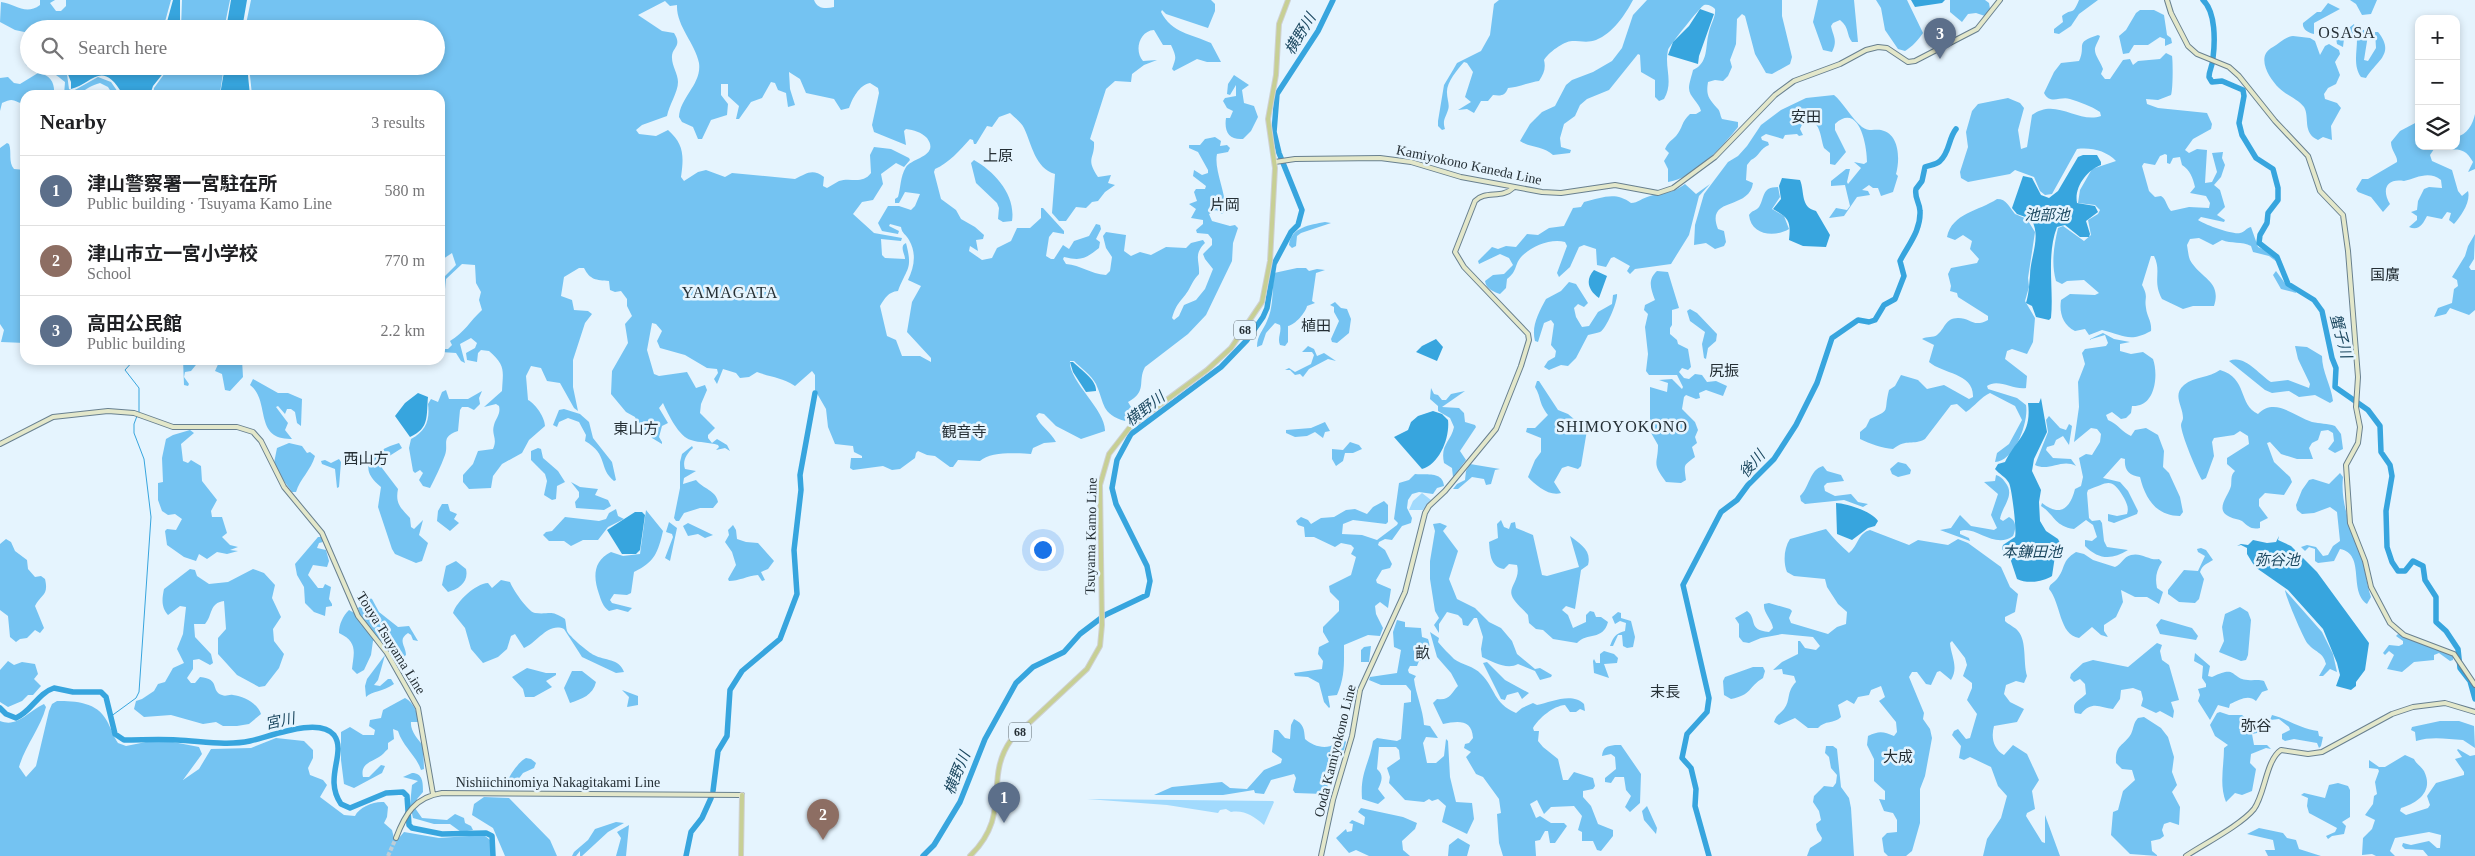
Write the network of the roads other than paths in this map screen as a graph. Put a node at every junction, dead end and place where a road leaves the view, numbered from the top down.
1 (1288, 0) edge
2 (2000, 0) edge
3 (2167, 0) edge
4 (1277, 162) junction
5 (1513, 188) junction
6 (0, 444) edge
7 (2475, 685) edge
8 (2475, 712) edge
9 (433, 794) junction
10 (396, 838) tunnel mouth
11 (741, 856) edge
12 (970, 856) edge
13 (1321, 856) edge
14 (2186, 856) edge

1 - 4 main road, Tsuyama Kamo Line / 68
2 - 5 main road, Kamiyokono Kaneda Line
3 - 7 main road
4 - 5 main road, Kamiyokono Kaneda Line
4 - 12 main road, Tsuyama Kamo Line / 68
5 - 13 main road, Ooda Kamiyokono Line
6 - 9 main road, Touya Tsuyama Line
8 - 14 main road
9 - 10 main road, Nishiichinomiya Nakagitakami Line
9 - 11 main road, Nishiichinomiya Nakagitakami Line

